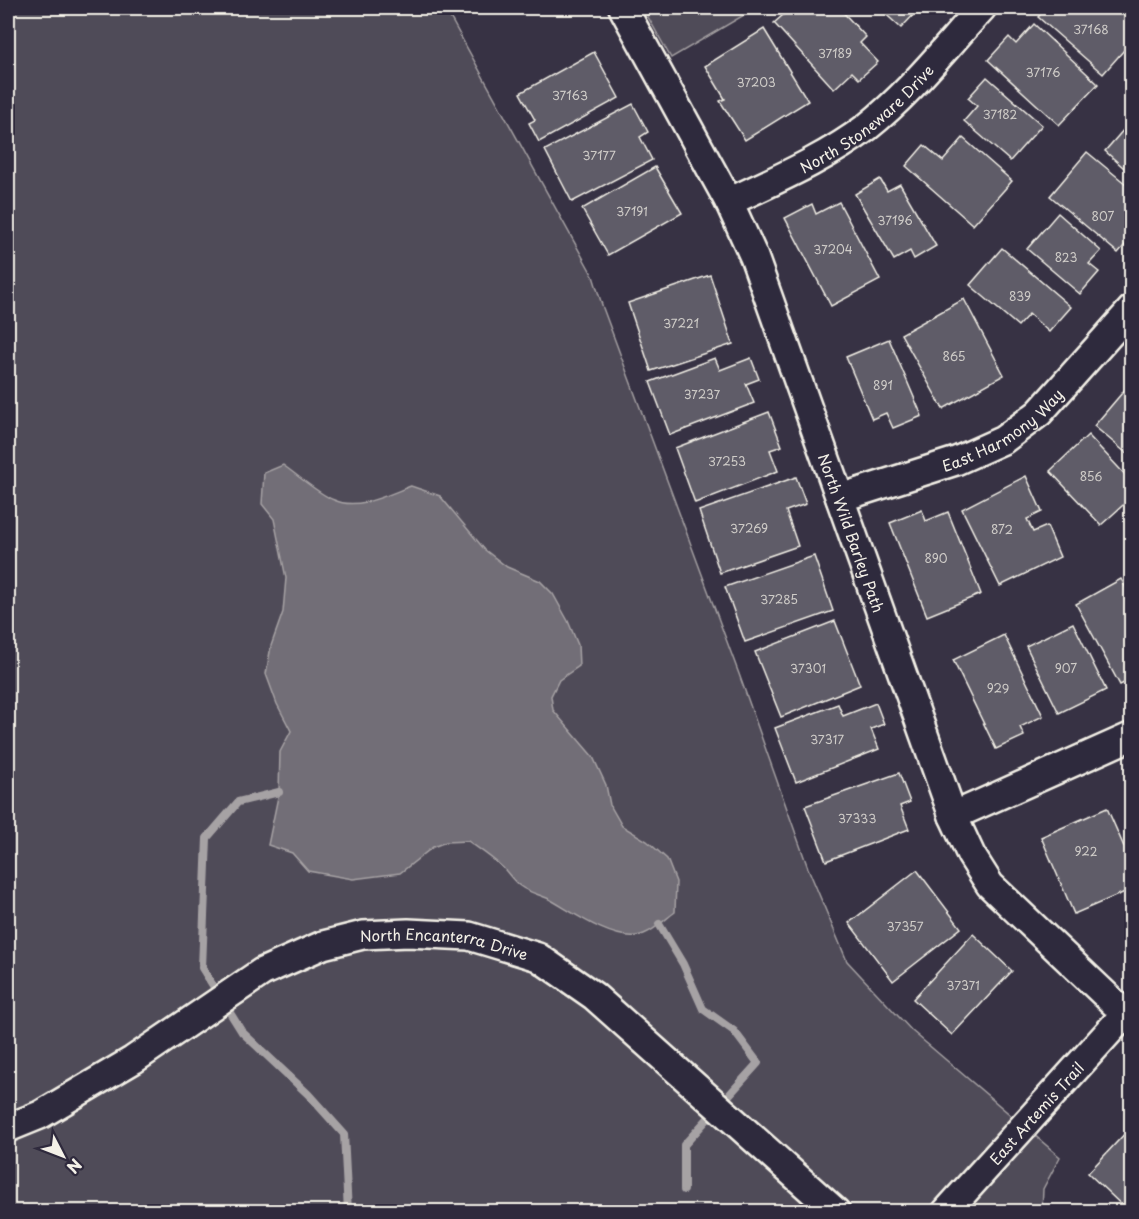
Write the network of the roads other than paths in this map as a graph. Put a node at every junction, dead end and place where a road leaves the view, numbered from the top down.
1 (623, 8) edge
2 (982, 8) edge
3 (729, 202) junction
4 (1131, 309) edge
5 (840, 498) junction
6 (1131, 736) edge
7 (953, 816) junction
8 (1128, 1017) edge
9 (8, 1128) edge
10 (836, 1212) edge
11 (946, 1212) edge

1 - 3 street, North Wild Barley Path
2 - 3 street, North Stoneware Drive
3 - 5 street, North Wild Barley Path
4 - 5 street, East Harmony Way
5 - 7 street, North Wild Barley Path
6 - 7 street
7 - 8 street, North Wild Barley Path
8 - 11 street, East Artemis Trail
9 - 10 street, North Encanterra Drive

